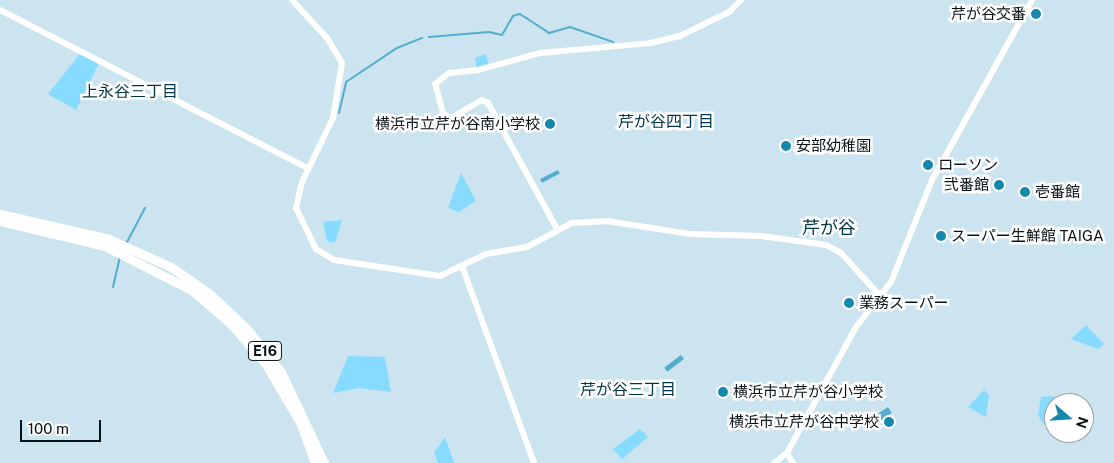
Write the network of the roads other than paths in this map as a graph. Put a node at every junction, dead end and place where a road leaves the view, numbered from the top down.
1 (292, 0) edge
2 (741, 0) edge
3 (1032, 0) edge
4 (0, 10) edge
5 (308, 168) junction
6 (0, 214) edge
7 (0, 221) edge
8 (557, 228) junction
9 (462, 266) junction
10 (169, 271) junction
11 (881, 297) junction
12 (787, 453) junction
13 (315, 463) edge
14 (324, 463) edge
15 (534, 463) edge
16 (774, 463) edge
17 (793, 463) edge

1 - 5 street
2 - 8 street
3 - 11 street
4 - 5 street
5 - 9 street
6 - 10 highway, E16
7 - 10 highway, E16
8 - 9 street
8 - 11 street
9 - 15 street
10 - 13 highway, E16
10 - 14 highway, E16
11 - 12 street
12 - 16 street
12 - 17 street

